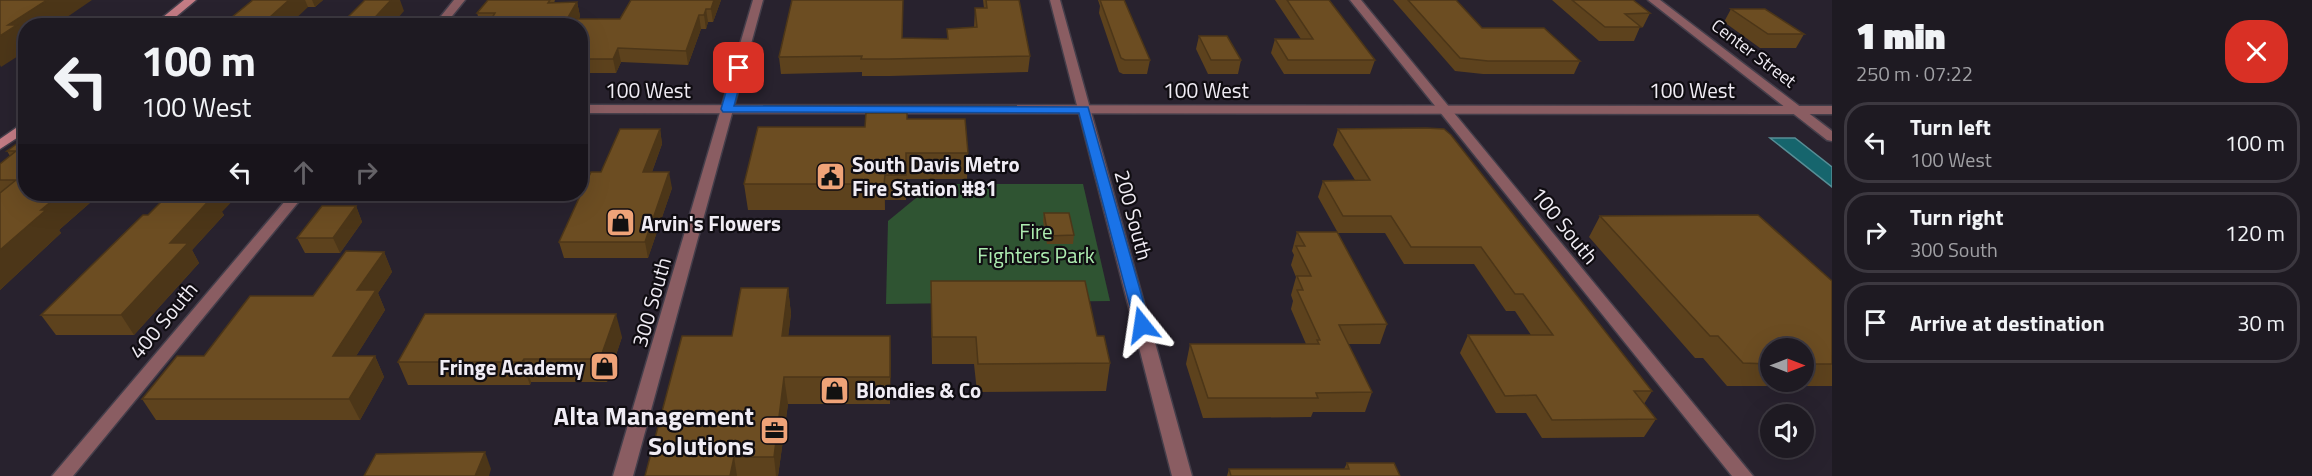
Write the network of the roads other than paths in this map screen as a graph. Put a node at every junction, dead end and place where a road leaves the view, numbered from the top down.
1 (191, 0) edge
2 (460, 0) edge
3 (758, 0) edge
4 (1055, 0) edge
5 (1355, 0) edge
6 (1653, 0) edge
7 (167, 18) edge
8 (445, 18) edge
9 (588, 109) edge
10 (727, 109) junction
11 (1084, 110) junction
12 (1444, 110) junction
13 (1798, 110) junction
14 (1832, 110) edge
15 (18, 131) edge
16 (1832, 137) edge
17 (0, 145) edge
18 (292, 201) edge
19 (62, 476) edge
20 (623, 476) edge
21 (1182, 476) edge
22 (1743, 476) edge

1 - 7 main road
2 - 8 street
3 - 10 street, 300 South
4 - 11 street, 200 South
5 - 12 street, 100 South
6 - 13 street, Center Street
9 - 10 street, 100 West
10 - 11 street, 100 West
10 - 20 street, 300 South
11 - 12 street, 100 West
11 - 21 street, 200 South
12 - 13 street, 100 West
12 - 22 street, 100 South
13 - 14 street, 100 West
13 - 16 street, Center Street
15 - 17 main road
18 - 19 street, 400 South

